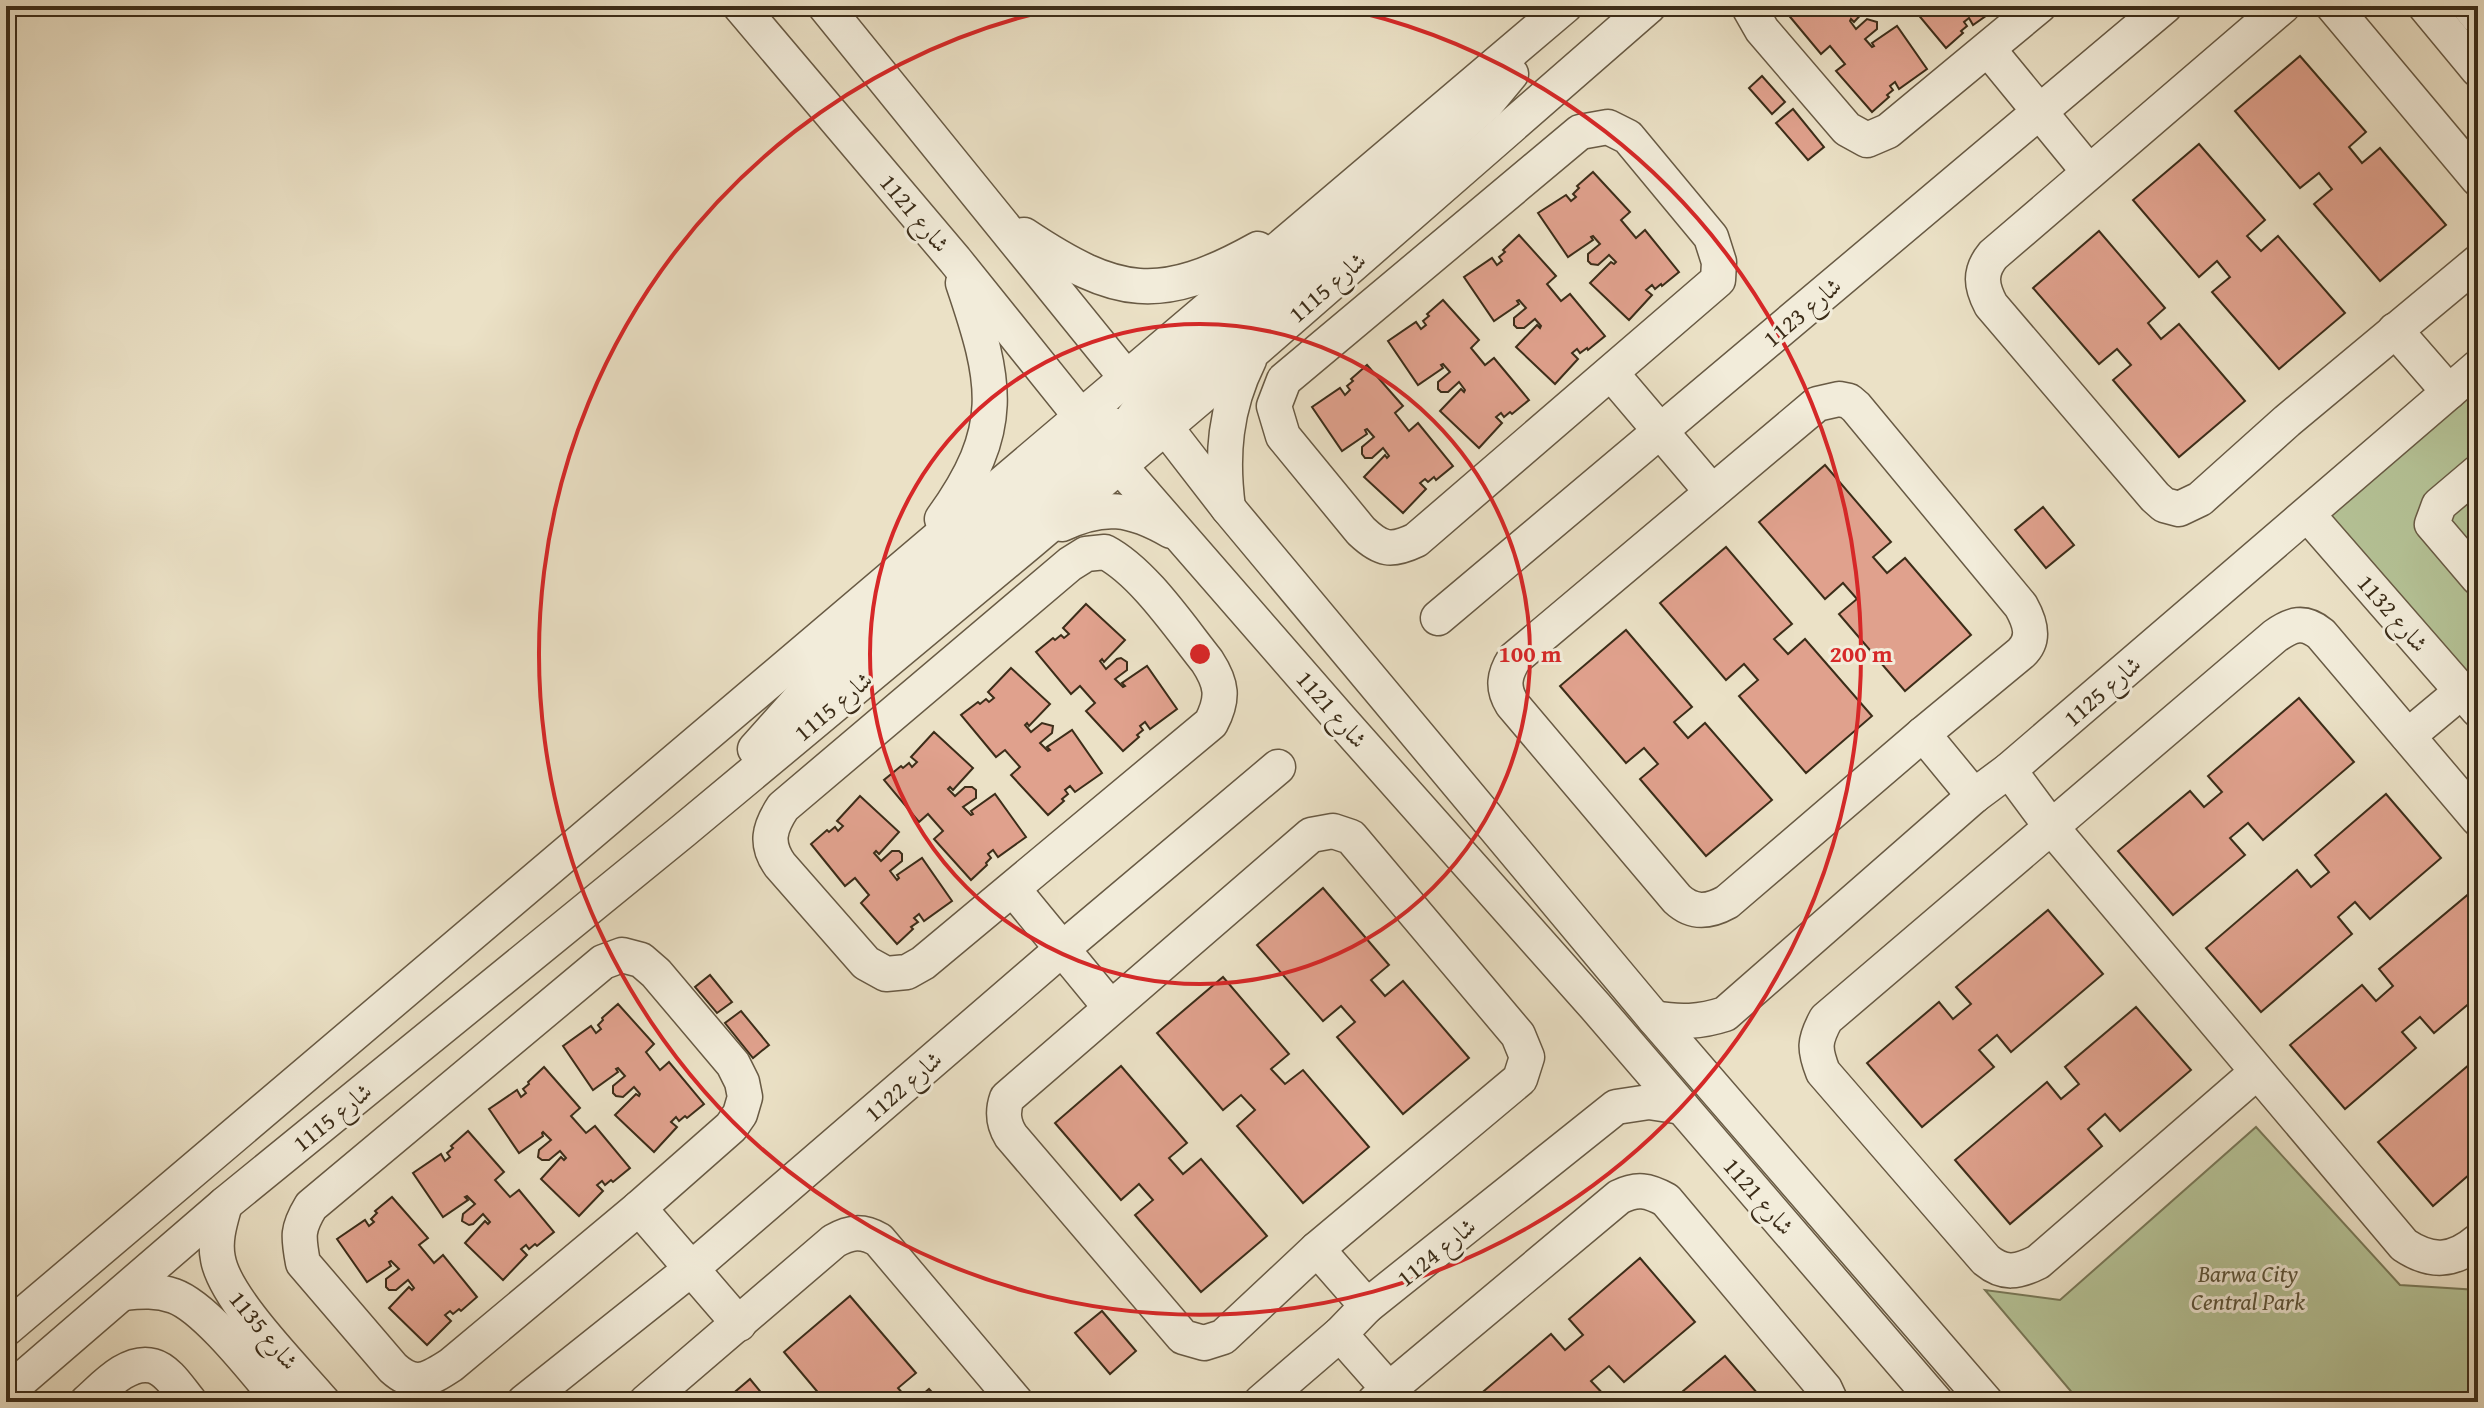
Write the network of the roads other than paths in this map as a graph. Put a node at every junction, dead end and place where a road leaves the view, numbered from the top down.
1 (740, 6) edge
2 (825, 6) edge
3 (1565, 6) edge
4 (1649, 6) edge
5 (1751, 6) edge
6 (2039, 6) edge
7 (2165, 6) edge
8 (2283, 6) edge
9 (2333, 6) edge
10 (2425, 6) edge
11 (2469, 6) edge
12 (2478, 17) edge
13 (1988, 49) junction
14 (2478, 70) edge
15 (2039, 112) junction
16 (2089, 172) junction
17 (2478, 179) edge
18 (994, 215) junction
19 (1315, 217) junction
20 (955, 260) junction
21 (2478, 262) edge
22 (2395, 330) junction
23 (1253, 352) junction
24 (2478, 367) edge
25 (1611, 373) junction
26 (2449, 392) junction
27 (1146, 403) junction
28 (1090, 428) junction
29 (1661, 431) junction
30 (1120, 466) junction
31 (2478, 472) edge
32 (1712, 492) junction
33 (1228, 508) junction
34 (2308, 515) junction
35 (1182, 537) junction
36 (1030, 542) junction
37 (913, 558) junction
38 (2478, 578) edge
39 (1438, 618) dead end
40 (2470, 700) edge
41 (1923, 734) junction
42 (2408, 736) junction
43 (1278, 767) dead end
44 (2009, 770) junction
45 (1974, 796) junction
46 (2478, 819) edge
47 (2052, 828) junction
48 (683, 831) junction
49 (1013, 889) junction
50 (1062, 949) junction
51 (1110, 1007) junction
52 (1725, 1014) junction
53 (1654, 1018) junction
54 (1625, 1041) junction
55 (2257, 1072) junction
56 (1708, 1081) junction
57 (1616, 1107) junction
58 (1682, 1107) junction
59 (225, 1204) junction
60 (639, 1208) junction
61 (2478, 1241) edge
62 (1317, 1249) junction
63 (691, 1269) junction
64 (124, 1293) junction
65 (1367, 1306) junction
66 (739, 1324) junction
67 (6, 1329) edge
68 (1340, 1334) junction
69 (6, 1393) edge
70 (1388, 1398) edge
71 (87, 1402) edge
72 (190, 1402) edge
73 (281, 1402) edge
74 (323, 1402) edge
75 (524, 1402) edge
76 (646, 1402) edge
77 (1016, 1402) edge
78 (1261, 1402) edge
79 (1831, 1402) edge
80 (1936, 1402) edge
81 (1986, 1402) edge

1 - 20 street, شارع 1121
2 - 18 street, شارع 1121
3 - 19 street, شارع 1115
3 - 27 street
4 - 23 street, شارع 1115
5 - 13 street
6 - 13 street
7 - 15 street, شارع 1123
8 - 16 street
9 - 17 street
10 - 14 street
11 - 12 street
13 - 15 street
15 - 16 street
15 - 29 street, شارع 1123
16 - 22 street
18 - 19 street
18 - 27 street, شارع 1121
19 - 27 street, شارع 1115
20 - 28 street, شارع 1121
20 - 37 street
21 - 22 street
22 - 26 street
23 - 27 street, شارع 1115
23 - 33 street
24 - 26 street, شارع 1125
25 - 25 street
25 - 29 street
26 - 34 street, شارع 1125
27 - 28 street
27 - 30 street, شارع 1115
27 - 33 street, شارع 1121
28 - 30 street, شارع 1121
28 - 37 street, شارع 1115
28 - 48 street
29 - 32 street
29 - 39 street, شارع 1123
30 - 35 street, شارع 1121
30 - 36 street, شارع 1115
31 - 38 street
32 - 41 street
32 - 41 street
33 - 53 street, شارع 1121
34 - 40 street, شارع 1132
34 - 44 street, شارع 1125
35 - 36 street
35 - 54 street, شارع 1121
36 - 48 street, شارع 1115
37 - 67 street, شارع 1115
40 - 42 street
41 - 45 street
42 - 46 street
42 - 47 street
43 - 50 street, شارع 1122
44 - 45 street, شارع 1125
44 - 47 street
45 - 52 street, شارع 1125
47 - 55 street
47 - 55 street
48 - 59 street, شارع 1115
49 - 49 street
49 - 50 street
50 - 51 street
50 - 63 street, شارع 1122
51 - 62 street
51 - 62 street
52 - 53 street
52 - 56 street, شارع 1125
53 - 56 street, شارع 1121
54 - 57 street
54 - 58 street, شارع 1121
55 - 61 street
56 - 81 street, شارع 1121
57 - 58 street
57 - 65 street, شارع 1124
58 - 80 street, شارع 1121
59 - 64 street, شارع 1115
59 - 74 street, شارع 1135
60 - 60 street
60 - 63 street
62 - 65 street
63 - 66 street
63 - 75 street, شارع 1122
64 - 69 street, شارع 1115
64 - 73 street, شارع 1135
65 - 68 street, شارع 1124
66 - 76 street
66 - 77 street
68 - 70 street
68 - 78 street, شارع 1124
70 - 79 street
71 - 72 street

